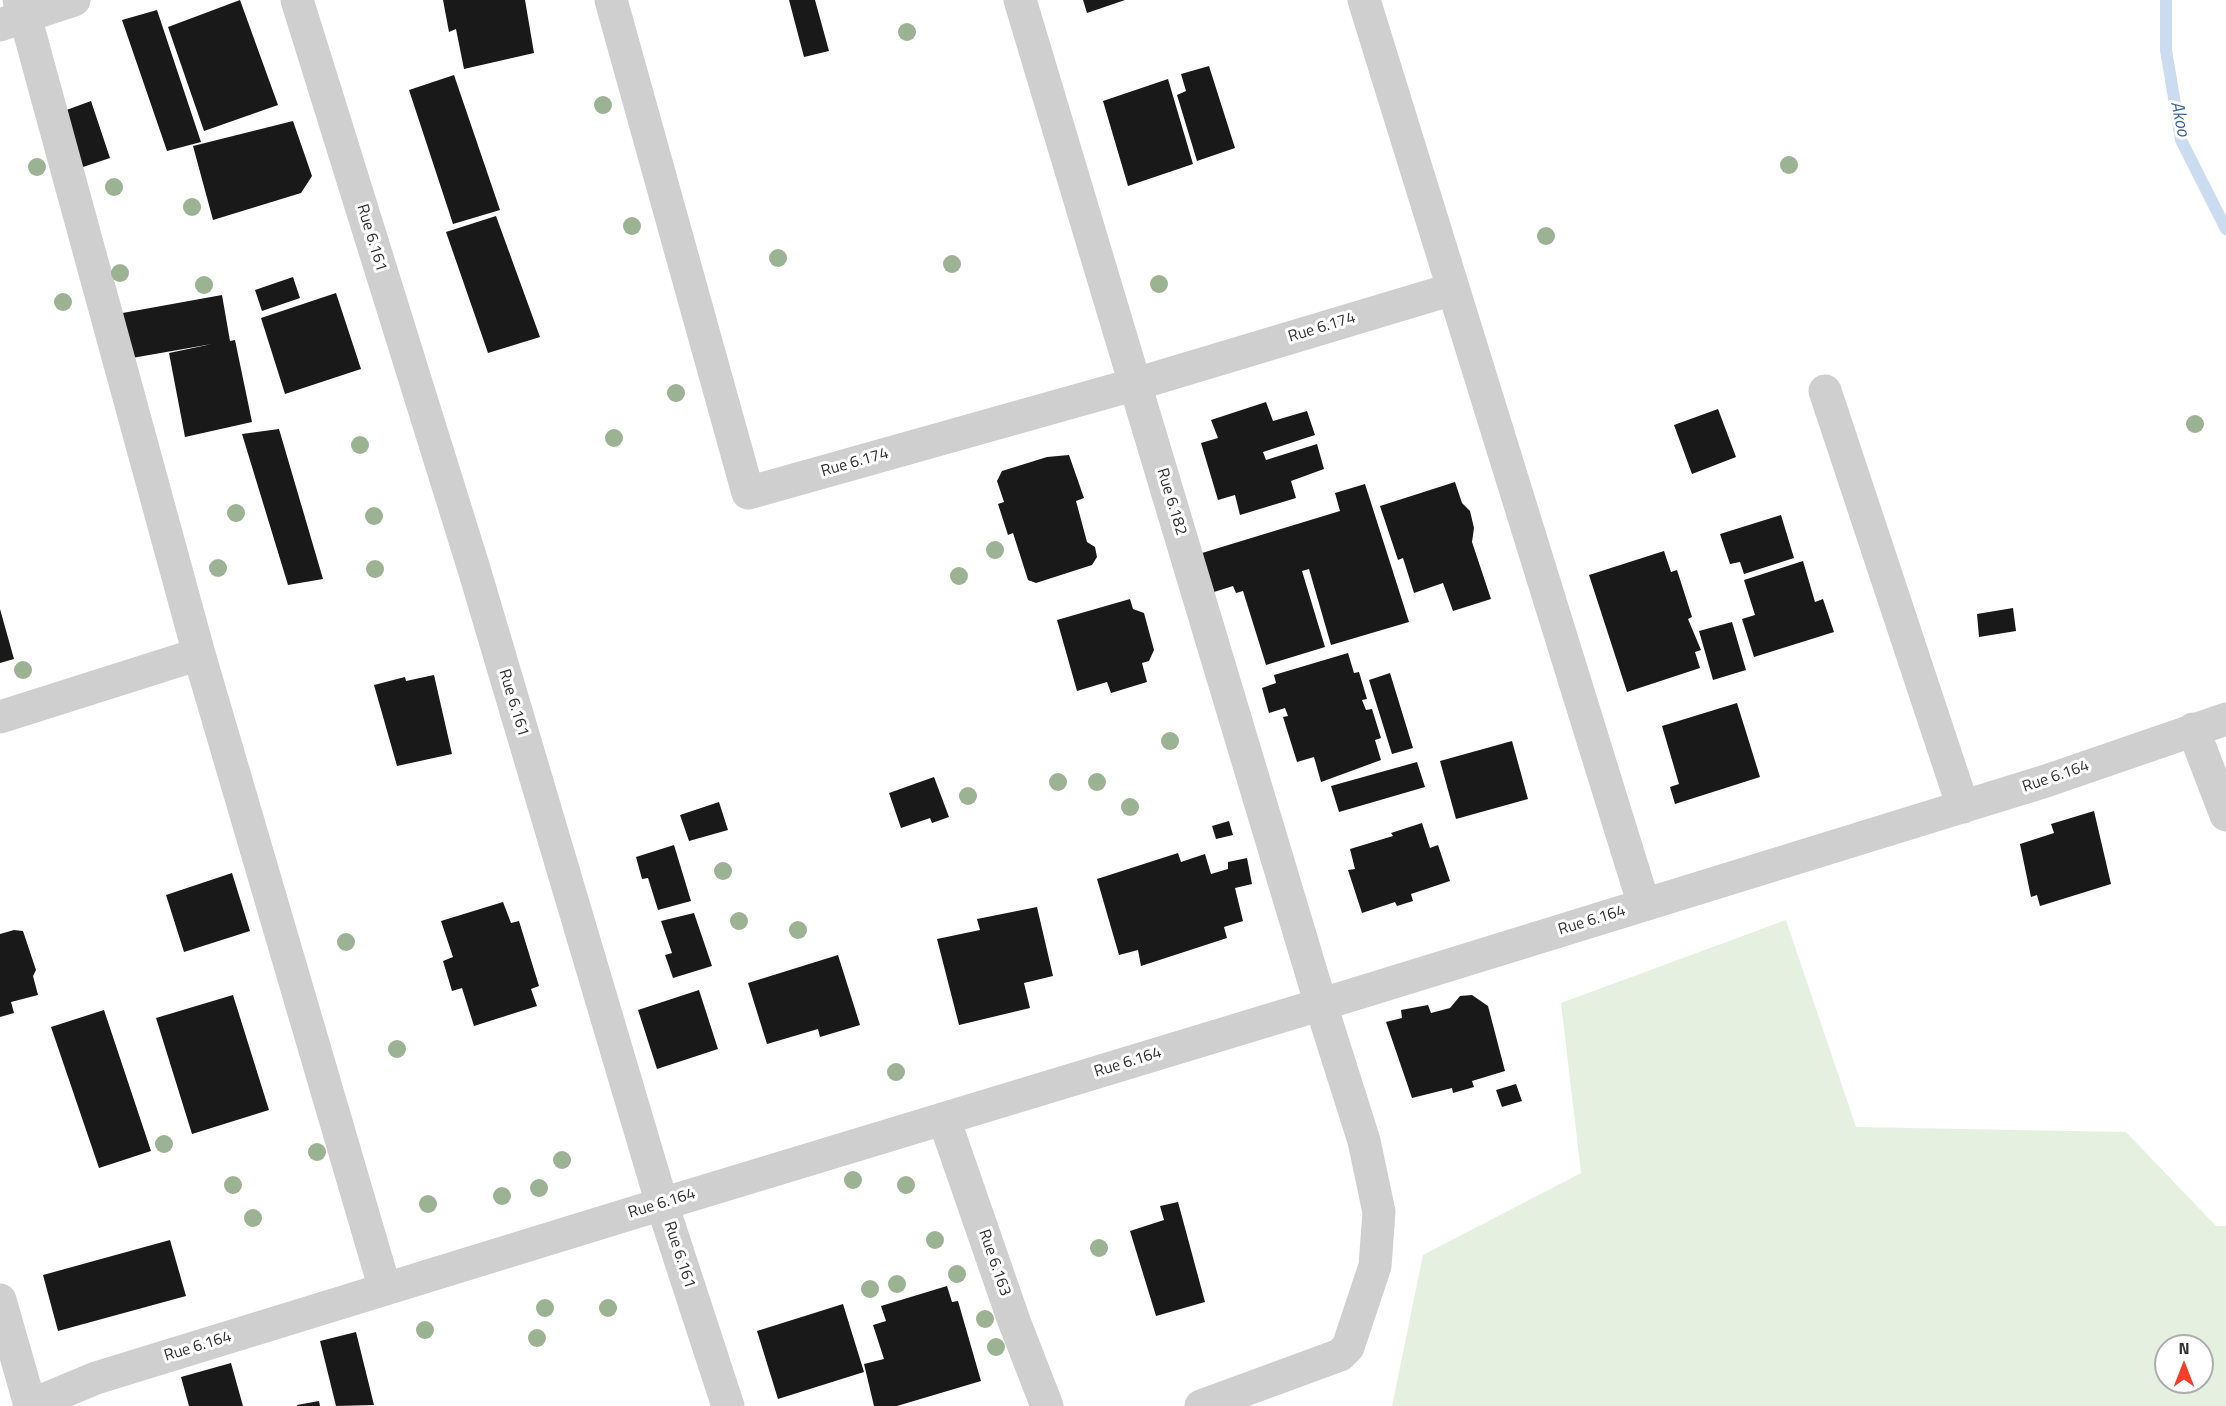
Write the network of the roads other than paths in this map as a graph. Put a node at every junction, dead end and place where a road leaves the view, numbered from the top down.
1 (74, 0) edge
2 (297, 0) edge
3 (611, 0) edge
4 (1020, 0) edge
5 (1364, 0) edge
6 (15, 14) edge
7 (1454, 289) junction
8 (1136, 384) junction
9 (1825, 391) dead end
10 (199, 654) junction
11 (0, 717) edge
12 (2226, 719) edge
13 (2193, 729) junction
14 (1963, 807) junction
15 (2226, 815) edge
16 (1644, 905) junction
17 (1321, 1005) junction
18 (944, 1119) junction
19 (662, 1204) junction
20 (385, 1289) junction
21 (0, 1300) edge
22 (30, 1406) edge
23 (728, 1406) edge
24 (1047, 1406) edge
25 (1202, 1406) edge

1 - 6 street
2 - 19 street, Rue 6.161
3 - 8 street, Rue 6.174
4 - 8 street, Rue 6.182
5 - 7 street
6 - 10 street
7 - 8 street, Rue 6.174
7 - 16 street
8 - 17 street, Rue 6.182
9 - 14 street
10 - 11 street
10 - 20 street
12 - 13 street, Rue 6.164
13 - 14 street, Rue 6.164
13 - 15 street
14 - 16 street, Rue 6.164
16 - 17 street, Rue 6.164
17 - 18 street, Rue 6.164
17 - 25 street, Rue 6.182
18 - 19 street, Rue 6.164
18 - 24 street, Rue 6.163
19 - 20 street, Rue 6.164
19 - 23 street, Rue 6.161
20 - 22 street, Rue 6.164
21 - 22 street

